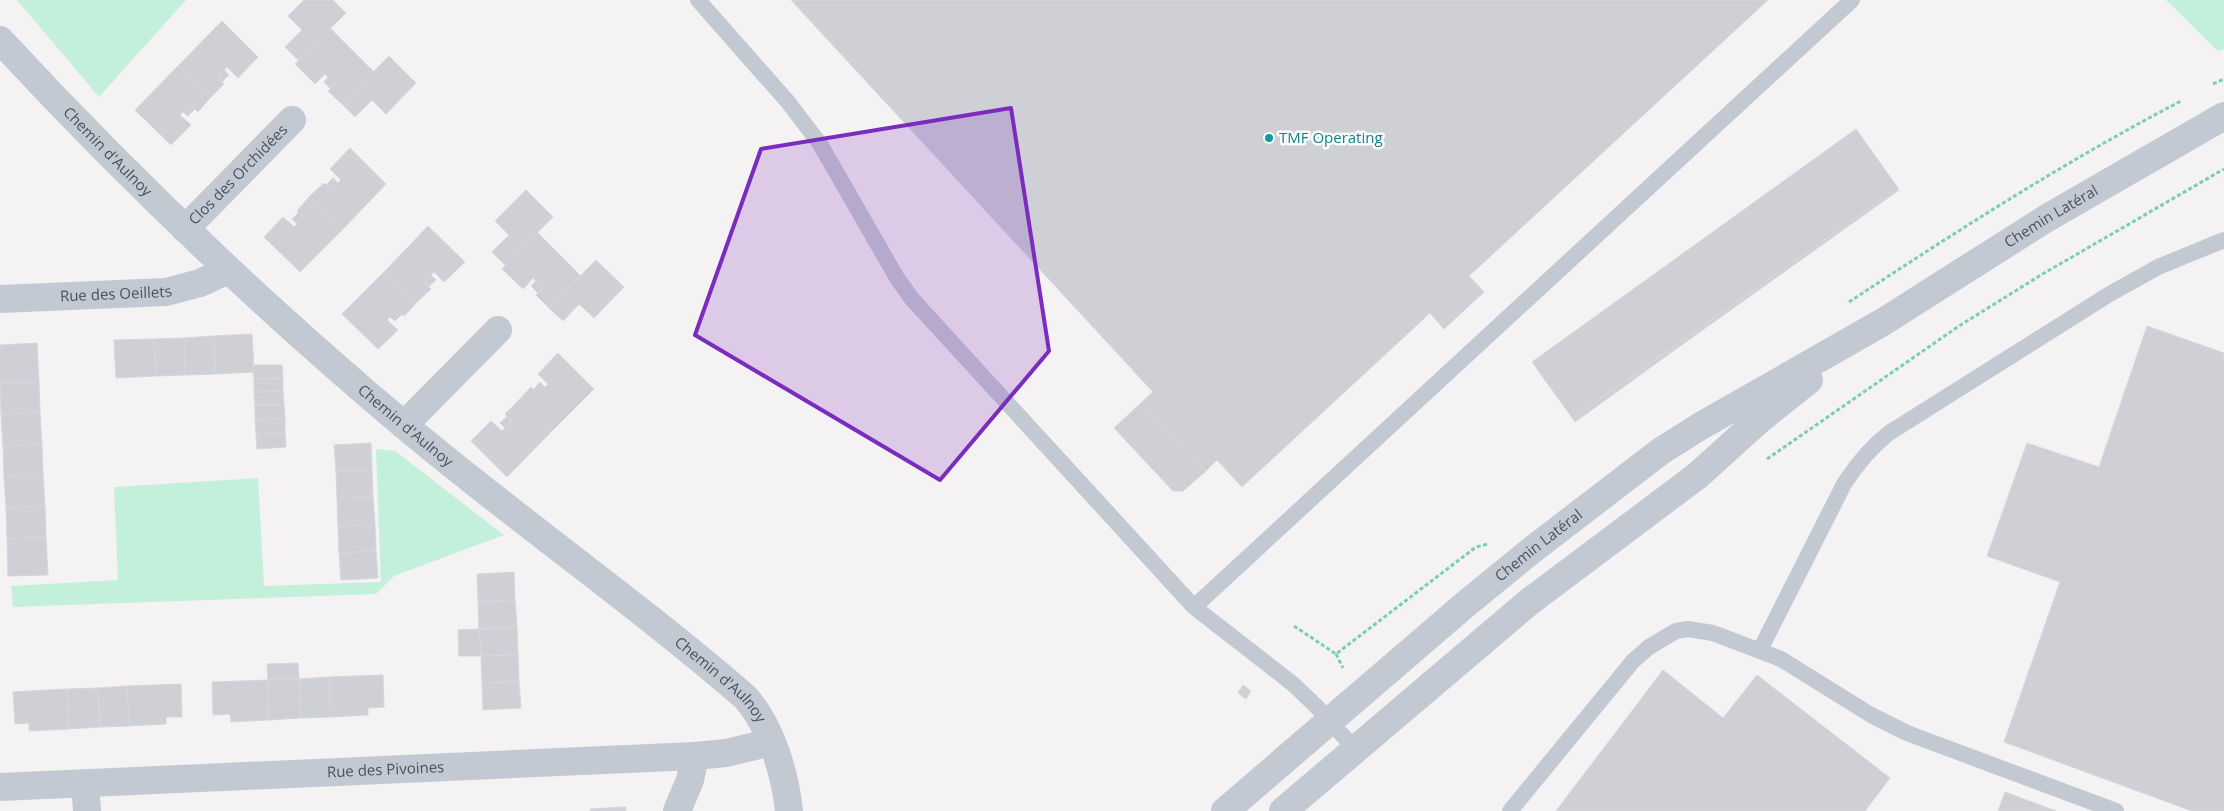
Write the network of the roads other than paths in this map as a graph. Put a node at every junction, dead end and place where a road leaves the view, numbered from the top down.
1 (698, 0) edge
2 (1852, 0) edge
3 (0, 40) edge
4 (2224, 116) edge
5 (292, 120) dead end
6 (185, 229) junction
7 (2224, 240) edge
8 (228, 270) junction
9 (0, 299) edge
10 (1883, 322) junction
11 (498, 330) dead end
12 (404, 425) junction
13 (1194, 607) junction
14 (1760, 650) junction
15 (1330, 721) junction
16 (772, 742) junction
17 (1355, 749) junction
18 (695, 756) junction
19 (85, 784) junction
20 (0, 787) edge
21 (87, 811) edge
22 (677, 811) edge
23 (789, 811) edge
24 (1225, 811) edge
25 (1283, 811) edge
26 (1510, 811) edge
27 (2116, 811) edge

1 - 13 lane
2 - 13 lane
3 - 6 street, Chemin d'Aulnoy
4 - 10 street, Chemin Latéral
5 - 6 street, Clos des Orchidées
6 - 8 street, Chemin d'Aulnoy
7 - 14 lane
8 - 9 street, Rue des Oeillets
8 - 12 street, Chemin d'Aulnoy
10 - 15 street, Chemin Latéral
10 - 17 street, Chemin Latéral
11 - 12 street
12 - 16 street, Chemin d'Aulnoy
13 - 15 lane
14 - 26 lane
14 - 27 lane
15 - 17 lane
15 - 24 street, Chemin Latéral
16 - 18 street, Rue des Pivoines
16 - 23 street, Chemin d'Aulnoy
17 - 25 street, Chemin Latéral
18 - 19 street, Rue des Pivoines
18 - 22 street
19 - 20 street, Rue des Pivoines
19 - 21 street

